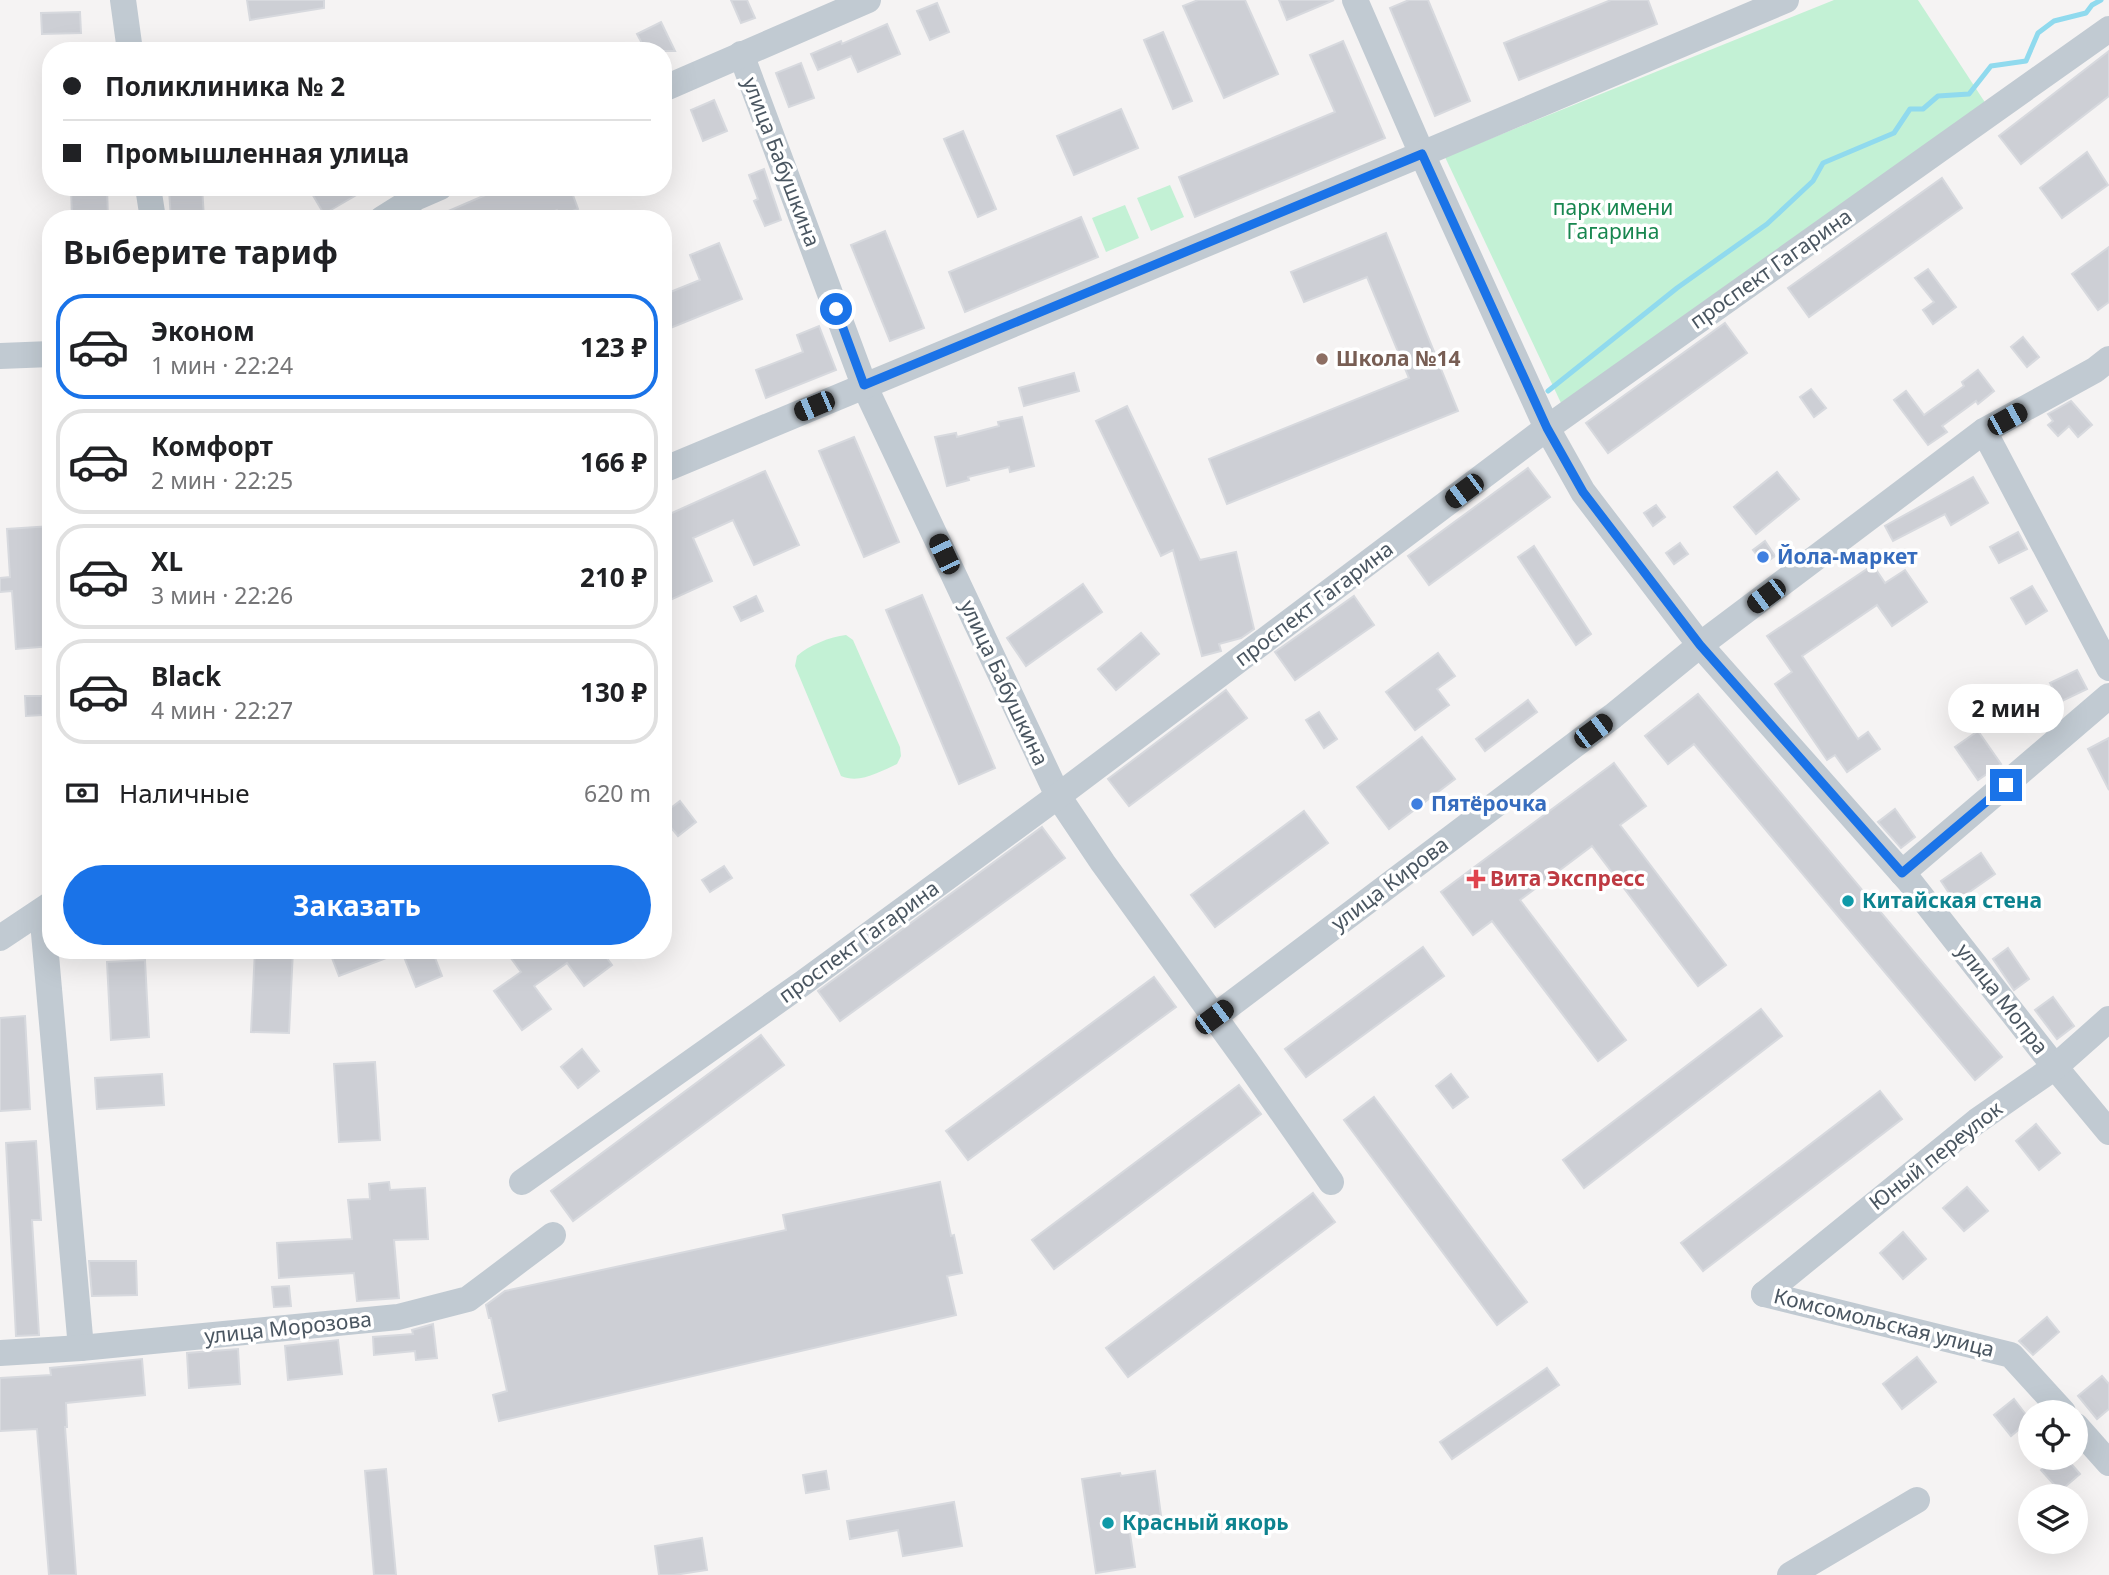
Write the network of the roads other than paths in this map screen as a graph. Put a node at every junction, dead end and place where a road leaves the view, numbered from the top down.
1 (123, 0) edge
2 (868, 0) edge
3 (1355, 0) edge
4 (1786, 0) edge
5 (2109, 29) edge
6 (129, 42) edge
7 (740, 54) junction
8 (672, 85) edge
9 (1422, 154) junction
10 (421, 196) edge
11 (397, 210) edge
12 (42, 354) edge
13 (0, 356) edge
14 (2104, 372) edge
15 (864, 385) junction
16 (1547, 428) junction
17 (1984, 431) junction
18 (672, 466) edge
19 (1700, 645) junction
20 (2109, 668) edge
21 (2109, 696) edge
22 (1058, 796) junction
23 (1902, 873) junction
24 (42, 910) edge
25 (0, 938) edge
26 (46, 959) edge
27 (1214, 1017) junction
28 (2109, 1019) edge
29 (2055, 1067) junction
30 (2109, 1132) edge
31 (522, 1182) dead end
32 (1331, 1182) dead end
33 (553, 1235) dead end
34 (1764, 1294) joint
35 (81, 1348) junction
36 (0, 1353) edge
37 (2052, 1400) edge
38 (2088, 1439) edge
39 (2109, 1463) edge
40 (1917, 1500) dead end
41 (1790, 1575) edge

1 - 6 street
2 - 7 street
3 - 9 street, улица Мопра
4 - 9 street
5 - 16 street, проспект Гагарина
7 - 8 street
7 - 15 street, улица Бабушкина
9 - 15 street
9 - 16 street, улица Мопра
10 - 11 street
12 - 13 street
14 - 17 street, улица Кирова
15 - 18 street
15 - 22 street, улица Бабушкина
16 - 19 street, улица Мопра
16 - 22 street, проспект Гагарина
17 - 19 street, улица Кирова
17 - 20 street
19 - 23 street, улица Мопра
19 - 27 street, улица Кирова
21 - 23 street
22 - 27 street, улица Бабушкина
22 - 31 street, проспект Гагарина
23 - 29 street, улица Мопра
24 - 25 street
26 - 35 street
27 - 32 street, улица Бабушкина
28 - 29 street, Юный переулок
29 - 30 street, улица Мопра
29 - 34 street, Юный переулок
33 - 35 street, улица Морозова
34 - 37 street, Комсомольская улица
35 - 36 street, улица Морозова
38 - 39 street
40 - 41 street

